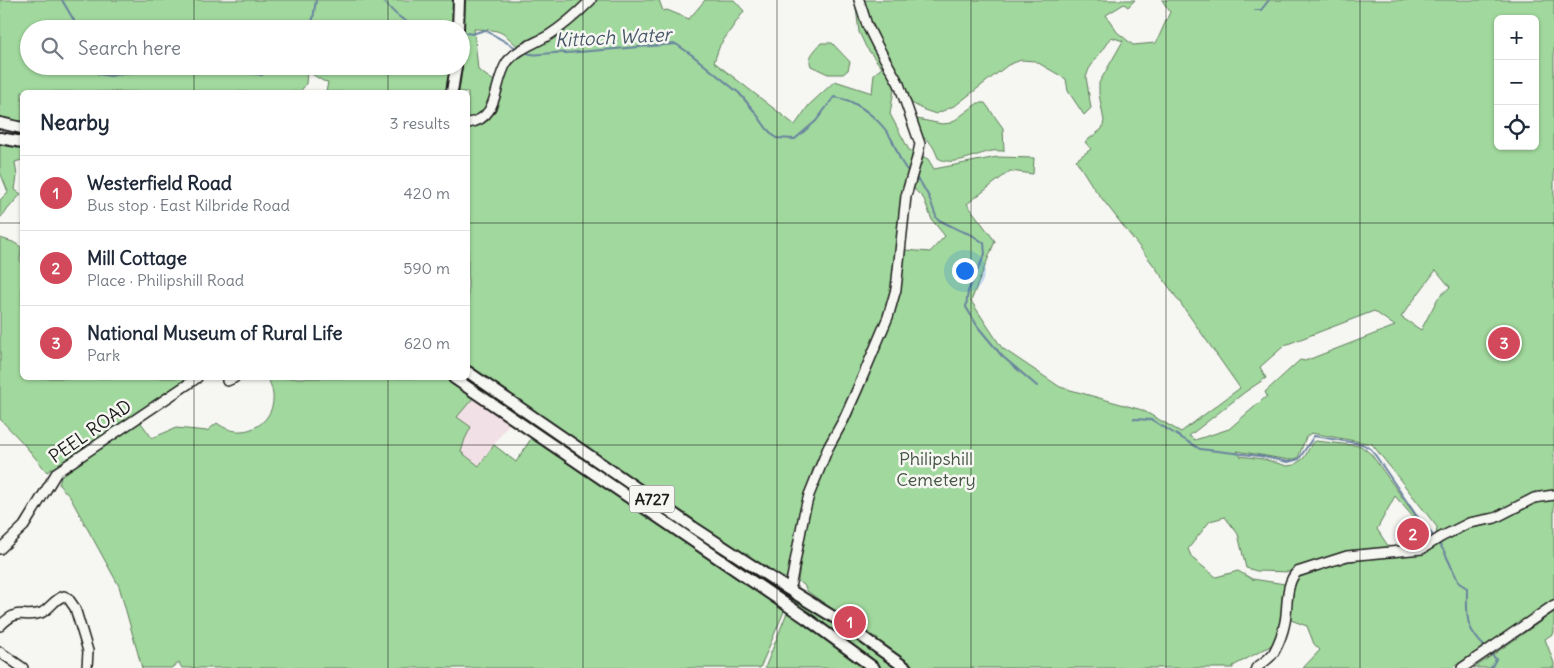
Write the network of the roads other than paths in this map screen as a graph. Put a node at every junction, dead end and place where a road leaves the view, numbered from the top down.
1 (591, 0) edge
2 (859, 0) edge
3 (459, 5) edge
4 (458, 20) edge
5 (455, 75) edge
6 (452, 90) edge
7 (470, 122) edge
8 (0, 123) edge
9 (20, 128) edge
10 (0, 138) edge
11 (20, 142) edge
12 (470, 373) edge
13 (194, 380) edge
14 (457, 380) edge
15 (1554, 495) edge
16 (0, 549) edge
17 (788, 589) junction
18 (1554, 605) edge
19 (0, 626) edge
20 (0, 652) edge
21 (889, 657) junction
22 (23, 668) edge
23 (87, 668) edge
24 (873, 668) edge
25 (902, 668) edge
26 (906, 668) edge
27 (1256, 668) edge
28 (1462, 668) edge

1 - 7 street
2 - 17 street
3 - 4 main road
5 - 6 main road
8 - 9 main road
10 - 11 main road
12 - 17 main road, A727
13 - 16 street, PEEL ROAD
14 - 24 main road, A727
15 - 27 street
17 - 21 main road, A727
18 - 28 street
19 - 23 street
20 - 22 street
21 - 25 main road, A727
21 - 26 main road

